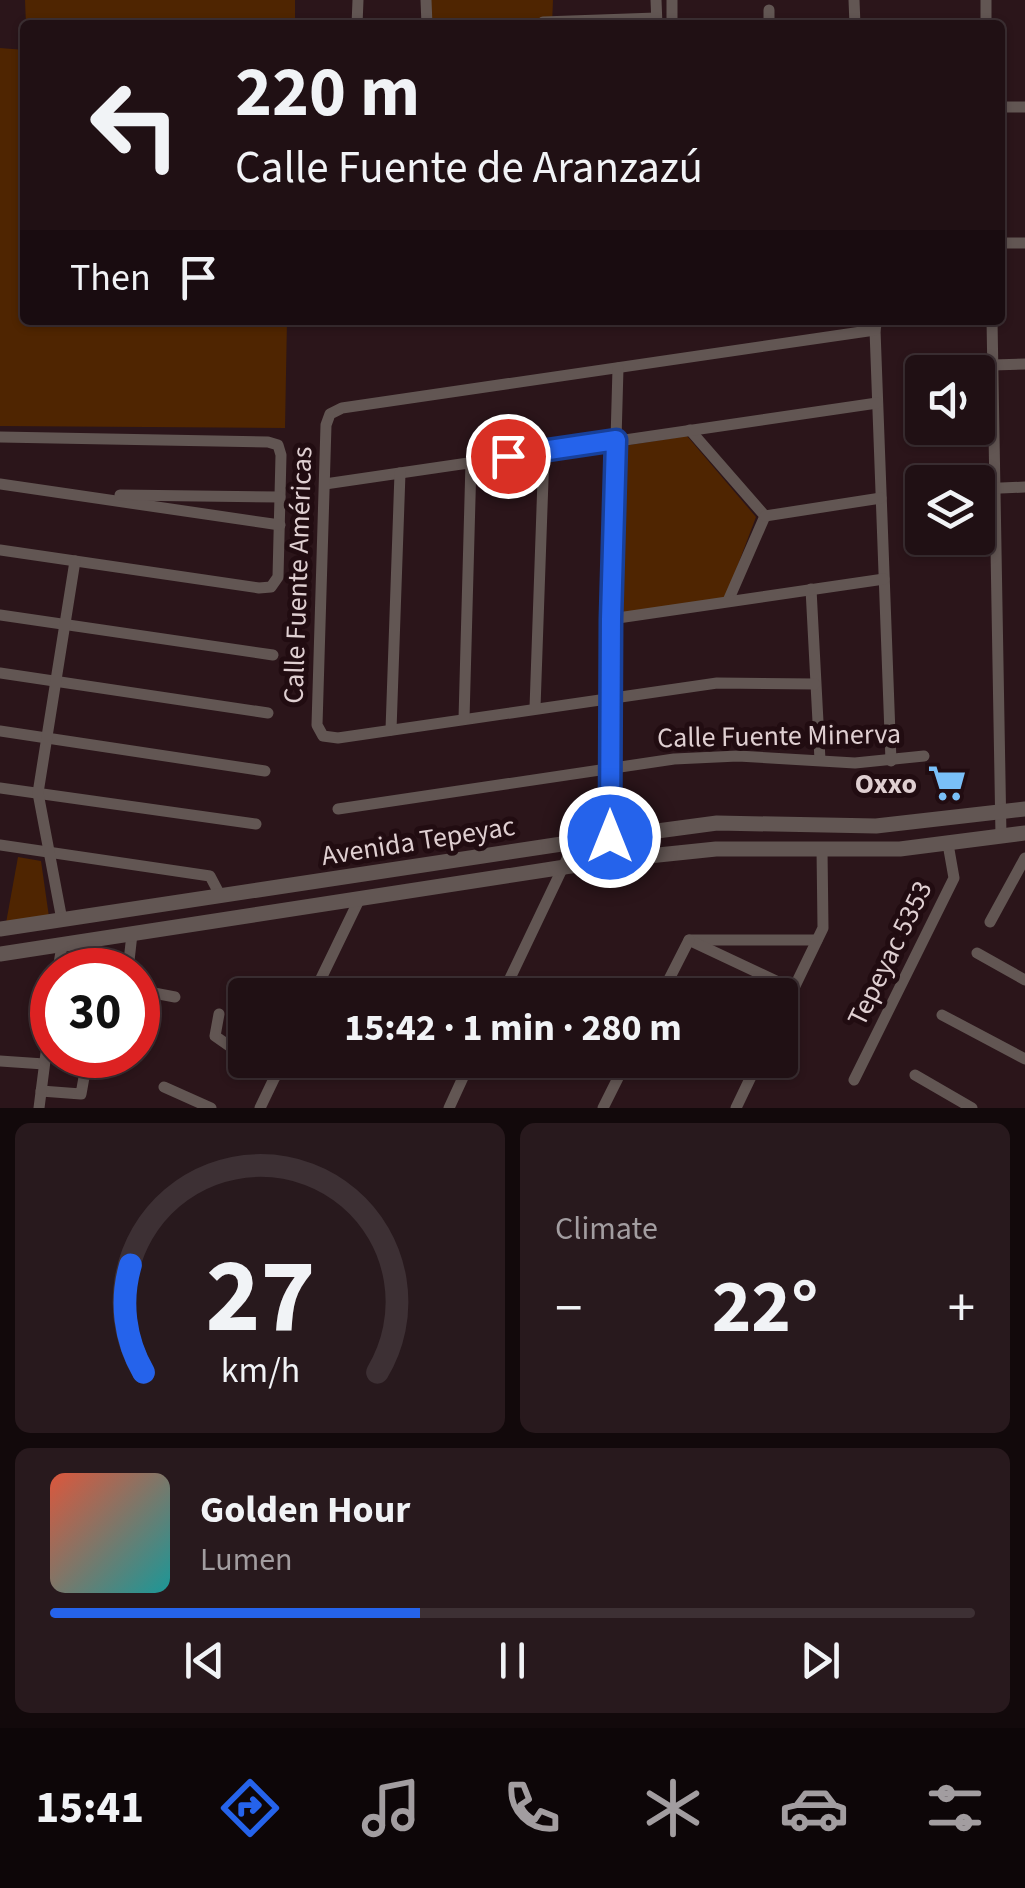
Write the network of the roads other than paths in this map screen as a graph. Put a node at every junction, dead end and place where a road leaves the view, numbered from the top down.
1 (769, 10) dead end
2 (769, 20) edge
3 (876, 325) edge
4 (992, 325) edge
5 (992, 355) edge
6 (1025, 364) edge
7 (995, 365) edge
8 (618, 368) junction
9 (878, 403) junction
10 (690, 430) junction
11 (0, 437) edge
12 (616, 440) junction
13 (544, 451) junction
14 (471, 462) junction
15 (400, 473) junction
16 (0, 484) edge
17 (324, 484) junction
18 (1025, 487) edge
19 (995, 488) edge
20 (76, 495) junction
21 (280, 497) junction
22 (881, 498) junction
23 (766, 516) junction
24 (280, 525) junction
25 (0, 550) edge
26 (995, 553) edge
27 (75, 561) junction
28 (884, 579) junction
29 (811, 589) junction
30 (728, 601) junction
31 (0, 615) edge
32 (611, 619) junction
33 (65, 624) junction
34 (274, 655) dead end
35 (0, 673) edge
36 (56, 682) junction
37 (816, 684) junction
38 (611, 697) junction
39 (536, 708) junction
40 (268, 713) dead end
41 (464, 719) junction
42 (391, 730) junction
43 (0, 731) edge
44 (47, 738) junction
45 (924, 756) dead end
46 (820, 760) junction
47 (891, 760) junction
48 (611, 768) junction
49 (266, 770) dead end
50 (0, 788) edge
51 (38, 794) junction
52 (338, 809) dead end
53 (1025, 809) edge
54 (999, 813) junction
55 (256, 824) dead end
56 (1025, 834) edge
57 (1002, 836) junction
58 (610, 837) junction
59 (576, 842) junction
60 (948, 844) junction
61 (0, 846) edge
62 (822, 849) junction
63 (50, 852) junction
64 (1025, 858) edge
65 (610, 860) junction
66 (564, 866) junction
67 (220, 896) junction
68 (359, 900) junction
69 (155, 906) junction
70 (62, 920) junction
71 (990, 922) dead end
72 (0, 928) edge
73 (159, 930) junction
74 (132, 934) junction
75 (689, 940) junction
76 (818, 940) junction
77 (62, 945) junction
78 (62, 948) edge
79 (130, 948) edge
80 (0, 954) edge
81 (977, 954) dead end
82 (321, 978) edge
83 (510, 978) edge
84 (670, 978) edge
85 (770, 978) edge
86 (1025, 980) edge
87 (798, 981) edge
88 (160, 994) edge
89 (175, 997) dead end
90 (220, 1014) dead end
91 (942, 1015) dead end
92 (228, 1045) edge
93 (1025, 1059) edge
94 (0, 1062) edge
95 (30, 1063) edge
96 (915, 1075) dead end
97 (42, 1078) edge
98 (83, 1078) edge
99 (275, 1078) edge
100 (462, 1078) edge
101 (619, 1078) edge
102 (751, 1078) edge
103 (854, 1080) dead end
104 (164, 1086) dead end
105 (41, 1091) junction
106 (38, 1108) edge
107 (212, 1108) edge
108 (260, 1108) edge
109 (449, 1108) edge
110 (603, 1108) edge
111 (736, 1108) edge
112 (972, 1108) edge

1 - 2 street
3 - 8 street
3 - 9 street
4 - 5 street
6 - 7 street
8 - 12 street
8 - 17 street, Calle Fuente Américas
9 - 10 street
9 - 22 street
10 - 12 street
10 - 23 street
11 - 21 street
12 - 13 street
12 - 32 street
13 - 14 street
13 - 39 street
14 - 15 street
14 - 41 street
15 - 17 street
15 - 42 street
16 - 20 street
17 - 42 street, Calle Fuente Américas
18 - 19 street
20 - 21 street
20 - 24 street
21 - 24 street
22 - 23 street
22 - 28 street
23 - 30 street
24 - 27 street
25 - 27 street
26 - 54 street
27 - 33 street
28 - 29 street
28 - 47 street
29 - 30 street
29 - 37 street
30 - 32 street
31 - 33 street
32 - 38 street
33 - 34 street
33 - 36 street
35 - 36 street
36 - 40 street
36 - 44 street
37 - 38 street
37 - 46 street
38 - 39 street
38 - 48 street
39 - 41 street
41 - 42 street
43 - 44 street
44 - 49 street
44 - 51 street
45 - 47 street, Calle Fuente Minerva
46 - 47 street, Calle Fuente Minerva
46 - 48 street, Calle Fuente Minerva
48 - 52 street, Calle Fuente Minerva
48 - 58 street
50 - 51 street
51 - 55 street
51 - 63 street
53 - 54 street, Avenida Tepeyac
54 - 57 street
54 - 58 street, Avenida Tepeyac
56 - 57 street, Avenida Tepeyac
57 - 60 street, Avenida Tepeyac
58 - 59 street, Avenida Tepeyac
58 - 65 street
59 - 66 street
59 - 67 street, Avenida Tepeyac
60 - 62 street, Avenida Tepeyac
60 - 103 street, Tepeyac 5353
61 - 63 street
62 - 65 street, Avenida Tepeyac
62 - 76 street
63 - 67 street
63 - 70 street
64 - 71 street
65 - 66 street, Avenida Tepeyac
66 - 68 street, Avenida Tepeyac
66 - 83 street
67 - 69 street, Avenida Tepeyac
68 - 73 street, Avenida Tepeyac
68 - 82 street
69 - 70 street, Avenida Tepeyac
69 - 73 street
70 - 72 street, Avenida Tepeyac
73 - 74 street, Avenida Tepeyac
74 - 77 street, Avenida Tepeyac
74 - 79 street
75 - 76 street
75 - 84 street
75 - 85 street
76 - 87 street
77 - 78 street
77 - 80 street, Avenida Tepeyac
81 - 86 street
88 - 89 street
90 - 92 street
91 - 93 street
94 - 95 street
96 - 112 street
97 - 105 street
98 - 105 street
99 - 108 street
100 - 109 street
101 - 110 street
102 - 111 street
104 - 107 street
105 - 106 street

